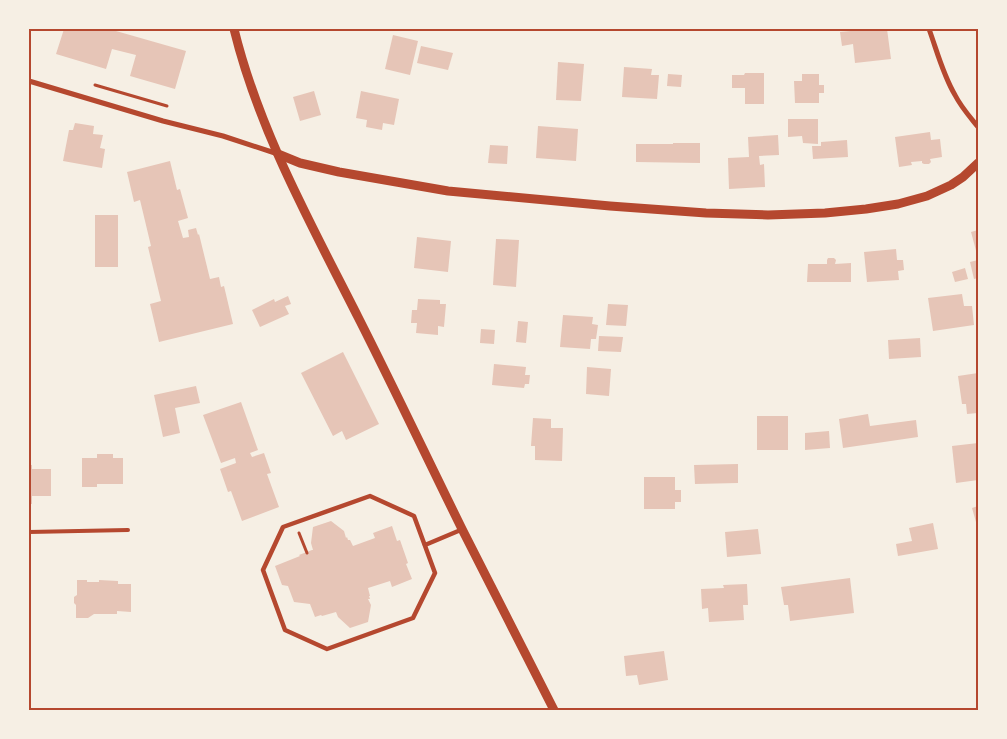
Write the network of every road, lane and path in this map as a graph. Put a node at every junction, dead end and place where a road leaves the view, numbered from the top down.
1 (234, 29) edge
2 (928, 29) edge
3 (29, 81) edge
4 (93, 85) dead end
5 (167, 106) dead end
6 (978, 127) edge
7 (278, 154) junction
8 (977, 166) edge
9 (463, 529) junction
10 (128, 530) dead end
11 (29, 532) edge
12 (425, 545) junction
13 (554, 710) edge

1 - 7 street
2 - 6 street
3 - 7 street
4 - 5 path
7 - 8 street
7 - 9 street
9 - 12 street
9 - 13 street
10 - 11 lane
12 - 12 street

